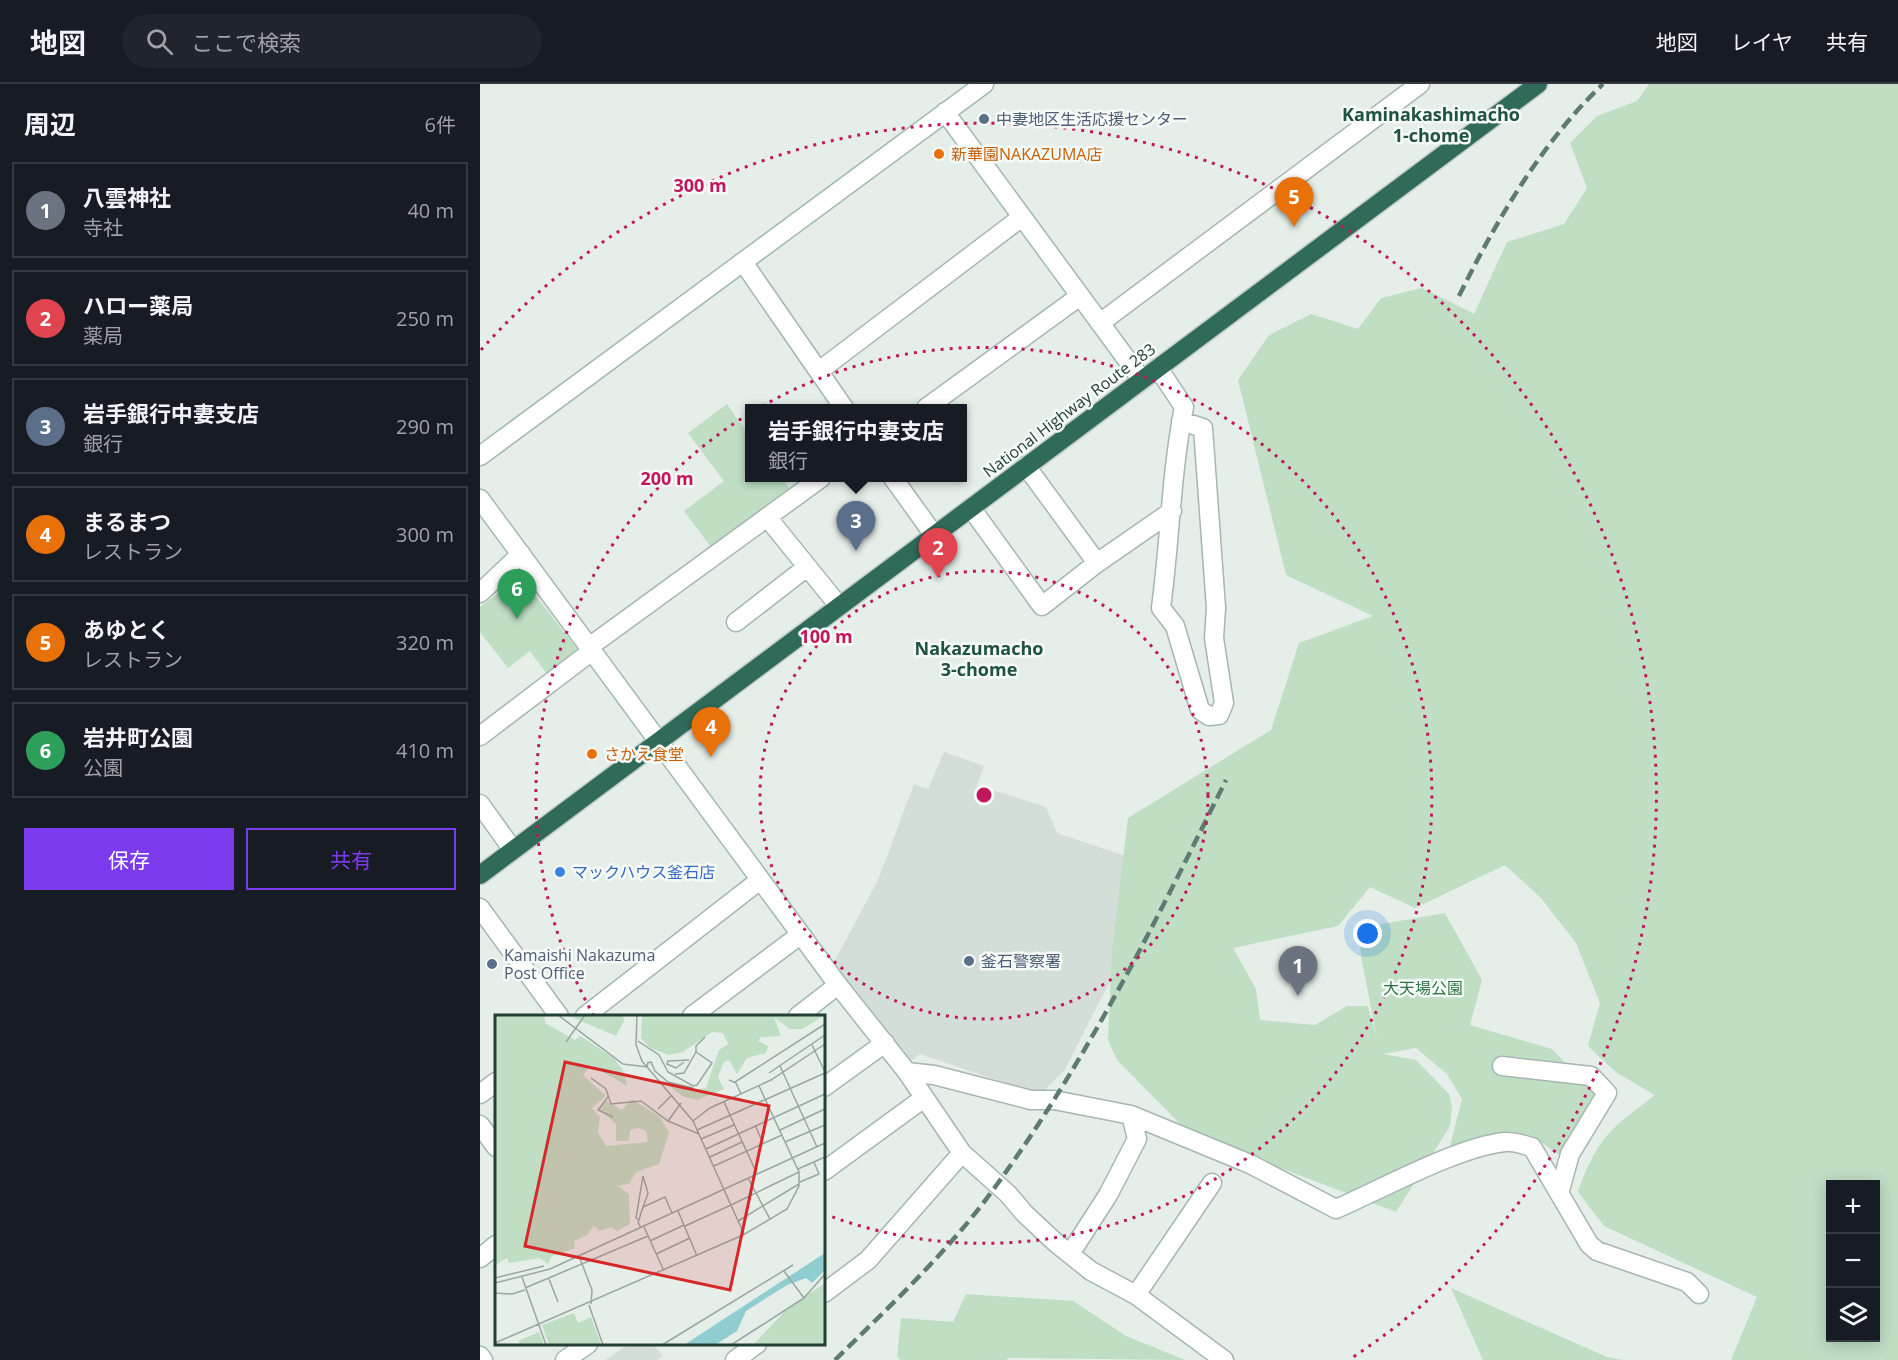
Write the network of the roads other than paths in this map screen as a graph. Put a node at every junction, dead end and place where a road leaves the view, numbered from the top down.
1 (984, 84) edge
2 (1420, 84) edge
3 (1528, 87) edge
4 (945, 112) junction
5 (1022, 217) junction
6 (743, 262) junction
7 (1080, 296) junction
8 (1100, 323) junction
9 (1158, 368) junction
10 (819, 371) junction
11 (1142, 380) junction
12 (841, 404) edge
13 (932, 404) edge
14 (1181, 421) junction
15 (480, 456) edge
16 (1026, 466) junction
17 (814, 482) edge
18 (897, 482) edge
19 (480, 499) edge
20 (971, 508) junction
21 (1172, 511) junction
22 (766, 518) junction
23 (934, 535) junction
24 (521, 554) junction
25 (1097, 563) junction
26 (807, 567) junction
27 (480, 592) edge
28 (839, 606) junction
29 (736, 622) dead end
30 (591, 649) junction
31 (480, 736) edge
32 (657, 742) junction
33 (480, 804) edge
34 (513, 850) junction
35 (480, 875) edge
36 (760, 880) junction
37 (480, 908) edge
38 (800, 935) junction
39 (838, 985) junction
40 (558, 1015) edge
41 (588, 1015) edge
42 (695, 1015) edge
43 (800, 1015) edge
44 (885, 1044) junction
45 (1502, 1066) dead end
46 (907, 1072) junction
47 (495, 1083) edge
48 (825, 1086) edge
49 (480, 1094) edge
50 (924, 1098) junction
51 (1131, 1115) junction
52 (480, 1125) edge
53 (495, 1146) edge
54 (962, 1153) junction
55 (825, 1170) edge
56 (1212, 1183) dead end
57 (1560, 1190) junction
58 (495, 1246) edge
59 (1070, 1254) junction
60 (480, 1257) edge
61 (825, 1292) edge
62 (1699, 1294) dead end
63 (1136, 1295) junction
64 (587, 1345) edge
65 (756, 1345) edge
66 (480, 1356) edge
67 (483, 1360) edge
68 (565, 1360) edge
69 (735, 1360) edge
70 (1224, 1360) edge

1 - 4 street
2 - 8 street
3 - 9 highway, National Highway Route 283
4 - 5 street
4 - 6 street
5 - 7 street
5 - 10 street
6 - 10 street
6 - 15 street
7 - 8 street
7 - 13 street
8 - 11 street
9 - 11 highway, National Highway Route 283
9 - 14 street
10 - 12 street
11 - 16 highway, National Highway Route 283
14 - 21 street
14 - 21 street
16 - 20 highway, National Highway Route 283
16 - 25 street
17 - 22 street
18 - 23 street
19 - 24 street
20 - 23 highway, National Highway Route 283
20 - 25 street
21 - 25 street
22 - 26 street
22 - 30 street
23 - 28 highway, National Highway Route 283
24 - 27 street
24 - 30 street
26 - 28 street
26 - 29 street
28 - 32 highway, National Highway Route 283
30 - 31 street
30 - 32 street
32 - 34 highway, National Highway Route 283
32 - 36 street
33 - 34 street
34 - 35 highway, National Highway Route 283
36 - 38 street
36 - 41 street
37 - 40 street
38 - 39 street
38 - 42 street
39 - 43 street
39 - 44 street
44 - 46 street
44 - 48 street
45 - 57 street
46 - 50 street
46 - 51 street
47 - 49 street
50 - 54 street
50 - 55 street
51 - 57 street
51 - 59 street
52 - 53 street
54 - 59 street
54 - 61 street
56 - 63 street
57 - 62 street
58 - 60 street
59 - 63 street
63 - 70 street
64 - 68 street
65 - 69 street
66 - 67 street

